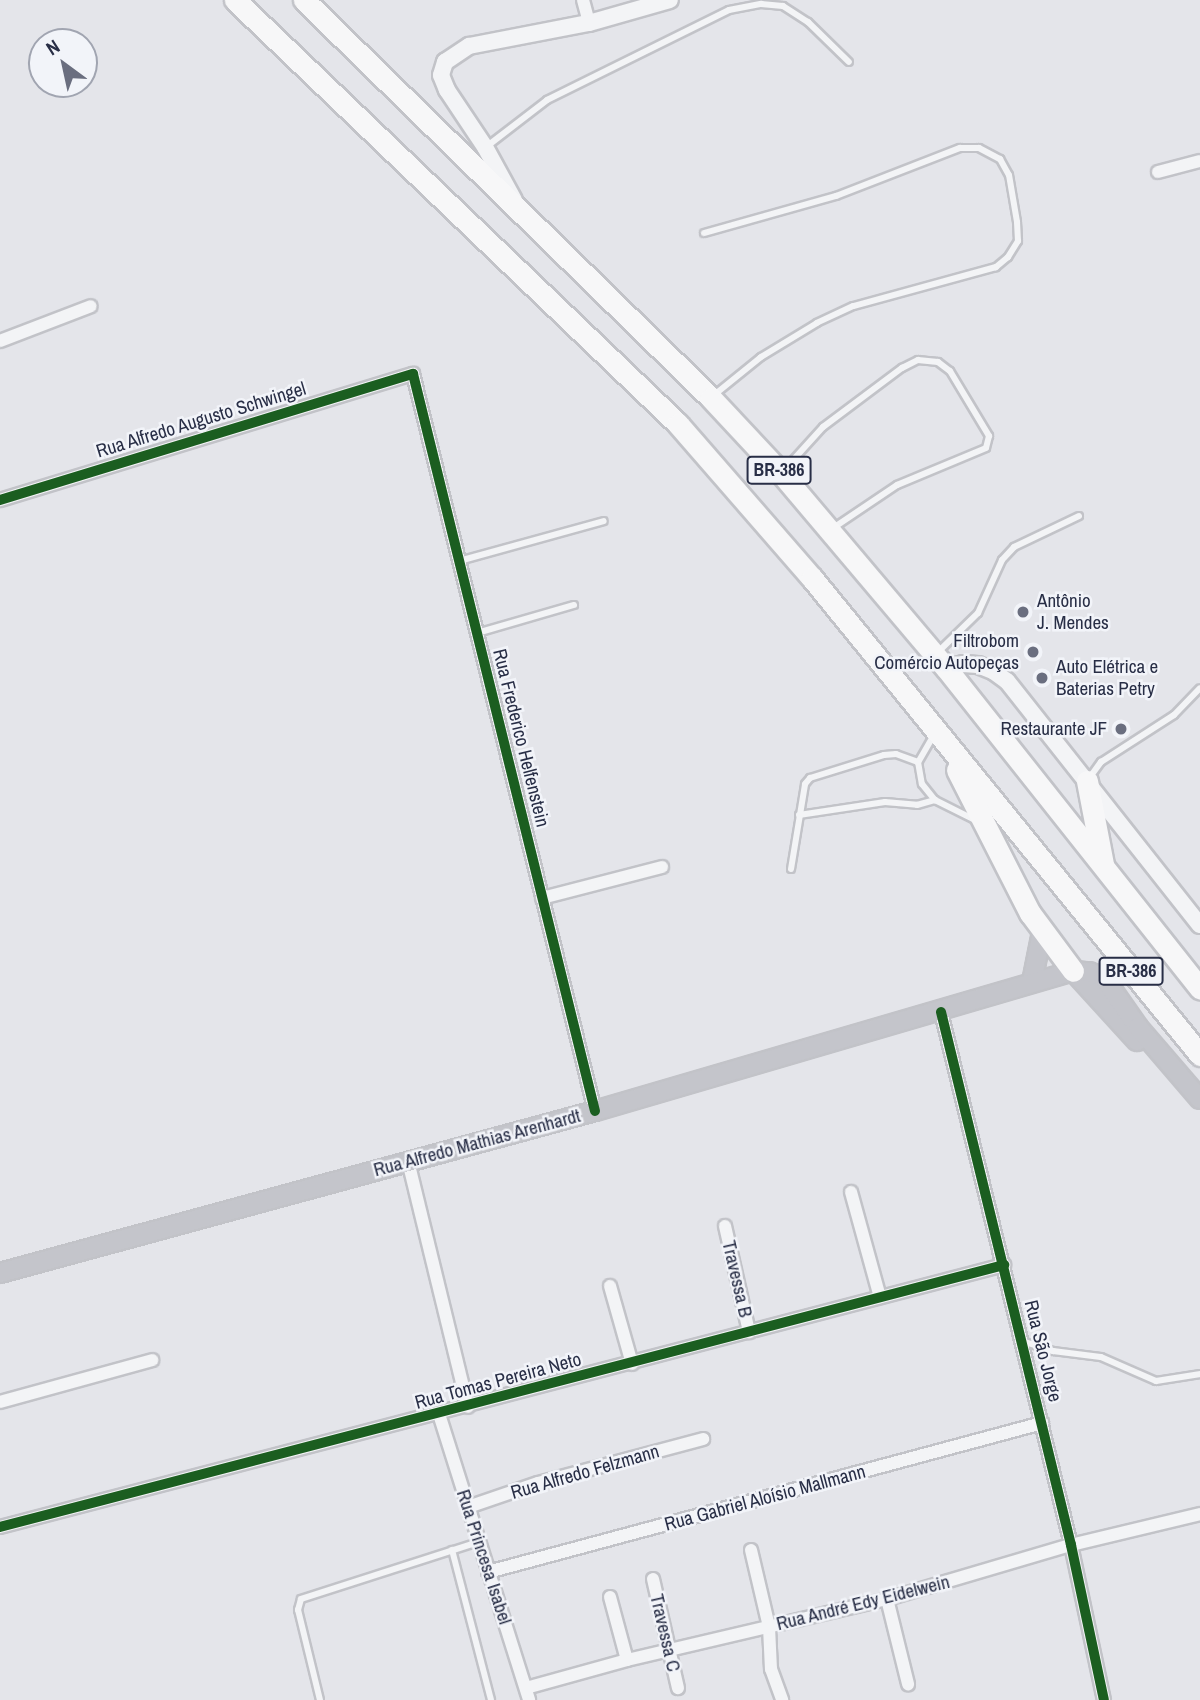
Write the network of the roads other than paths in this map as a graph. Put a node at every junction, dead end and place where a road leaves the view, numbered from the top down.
1 (235, 0) edge
2 (304, 0) edge
3 (583, 0) edge
4 (670, 0) edge
5 (589, 23) junction
6 (849, 62) dead end
7 (485, 147) junction
8 (1200, 161) edge
9 (1158, 172) dead end
10 (520, 210) junction
11 (704, 233) dead end
12 (91, 306) dead end
13 (0, 341) edge
14 (413, 374) joint
15 (711, 398) junction
16 (781, 473) junction
17 (0, 500) edge
18 (1079, 516) dead end
19 (604, 522) dead end
20 (831, 529) junction
21 (459, 561) junction
22 (574, 605) dead end
23 (477, 632) junction
24 (940, 662) junction
25 (1200, 688) edge
26 (937, 731) junction
27 (918, 762) junction
28 (1087, 781) junction
29 (935, 800) junction
30 (799, 815) junction
31 (984, 823) junction
32 (662, 867) dead end
33 (791, 869) dead end
34 (1104, 870) junction
35 (542, 898) junction
36 (1200, 925) edge
37 (1042, 932) junction
38 (1073, 971) junction
39 (1032, 982) junction
40 (1200, 989) edge
41 (941, 1012) junction
42 (1200, 1055) edge
43 (1200, 1098) edge
44 (595, 1111) junction
45 (1200, 1113) edge
46 (408, 1161) junction
47 (851, 1192) dead end
48 (725, 1226) dead end
49 (1004, 1265) junction
50 (0, 1273) edge
51 (610, 1286) dead end
52 (880, 1297) junction
53 (749, 1332) junction
54 (1022, 1341) junction
55 (152, 1360) dead end
56 (632, 1364) junction
57 (1200, 1374) edge
58 (0, 1402) edge
59 (468, 1407) junction
60 (439, 1414) junction
61 (1042, 1423) junction
62 (703, 1439) dead end
63 (468, 1507) junction
64 (1200, 1514) edge
65 (0, 1527) edge
66 (479, 1542) junction
67 (1071, 1545) junction
68 (452, 1550) junction
69 (751, 1550) dead end
70 (488, 1572) junction
71 (653, 1579) dead end
72 (610, 1598) dead end
73 (887, 1599) junction
74 (769, 1627) junction
75 (670, 1651) junction
76 (627, 1660) junction
77 (908, 1684) dead end
78 (678, 1688) dead end
79 (527, 1694) edge
80 (320, 1700) edge
81 (491, 1700) edge
82 (782, 1700) edge
83 (1104, 1700) edge

1 - 26 highway, BR-386
2 - 10 highway, BR-386
3 - 5 street
4 - 5 street
5 - 7 street
6 - 7 lane
7 - 10 street
8 - 9 street
10 - 15 highway, BR-386
11 - 15 lane
12 - 13 street
14 - 17 street, Rua Alfredo Augusto Schwingel
14 - 21 street, Rua Frederico Helfenstein
15 - 16 highway, BR-386
16 - 20 highway, BR-386
16 - 20 lane
18 - 24 lane
19 - 21 lane
20 - 24 highway, BR-386
21 - 23 street, Rua Frederico Helfenstein
22 - 23 lane
23 - 35 street, Rua Frederico Helfenstein
24 - 28 street
24 - 34 highway, BR-386
25 - 28 lane
26 - 27 lane
26 - 31 highway
26 - 42 highway, BR-386
27 - 29 lane
27 - 30 lane
28 - 34 highway
28 - 36 street
29 - 30 lane
29 - 31 lane
30 - 33 lane
31 - 37 highway
32 - 35 street
34 - 40 highway, BR-386
35 - 44 street, Rua Frederico Helfenstein
37 - 38 highway
37 - 39 main road
38 - 39 main road, Rua Alfredo Mathias Arenhardt
38 - 43 main road
38 - 45 main road
39 - 41 main road, Rua Alfredo Mathias Arenhardt
41 - 44 main road, Rua Alfredo Mathias Arenhardt
41 - 49 street, Rua São Jorge
44 - 46 main road, Rua Alfredo Mathias Arenhardt
46 - 50 main road, Rua Alfredo Mathias Arenhardt
46 - 59 street
47 - 52 street
48 - 53 street, Travessa B
49 - 52 street, Rua Tomas Pereira Neto
49 - 54 street, Rua São Jorge
51 - 56 street
52 - 53 street, Rua Tomas Pereira Neto
53 - 56 street, Rua Tomas Pereira Neto
54 - 57 lane
54 - 61 street, Rua São Jorge
55 - 58 street
56 - 59 street, Rua Tomas Pereira Neto
59 - 60 street, Rua Tomas Pereira Neto
60 - 63 street, Rua Princesa Isabel
60 - 65 street, Rua Tomas Pereira Neto
61 - 67 street, Rua São Jorge
61 - 70 street, Rua Gabriel Aloísio Mallmann
62 - 63 street, Rua Alfredo Felzmann
63 - 66 street, Rua Princesa Isabel
64 - 67 street, Rua André Edy Eidelwein
66 - 68 lane
66 - 70 street, Rua Princesa Isabel
67 - 73 street, Rua André Edy Eidelwein
67 - 83 street, Rua São Jorge
68 - 80 lane
68 - 81 lane
69 - 74 street
70 - 79 street, Rua Princesa Isabel
71 - 75 street, Travessa C
72 - 76 street
73 - 74 street, Rua André Edy Eidelwein
73 - 77 street
74 - 75 street, Rua André Edy Eidelwein
74 - 82 street
75 - 76 street, Rua André Edy Eidelwein
75 - 78 street, Travessa C
76 - 79 street, Rua André Edy Eidelwein

